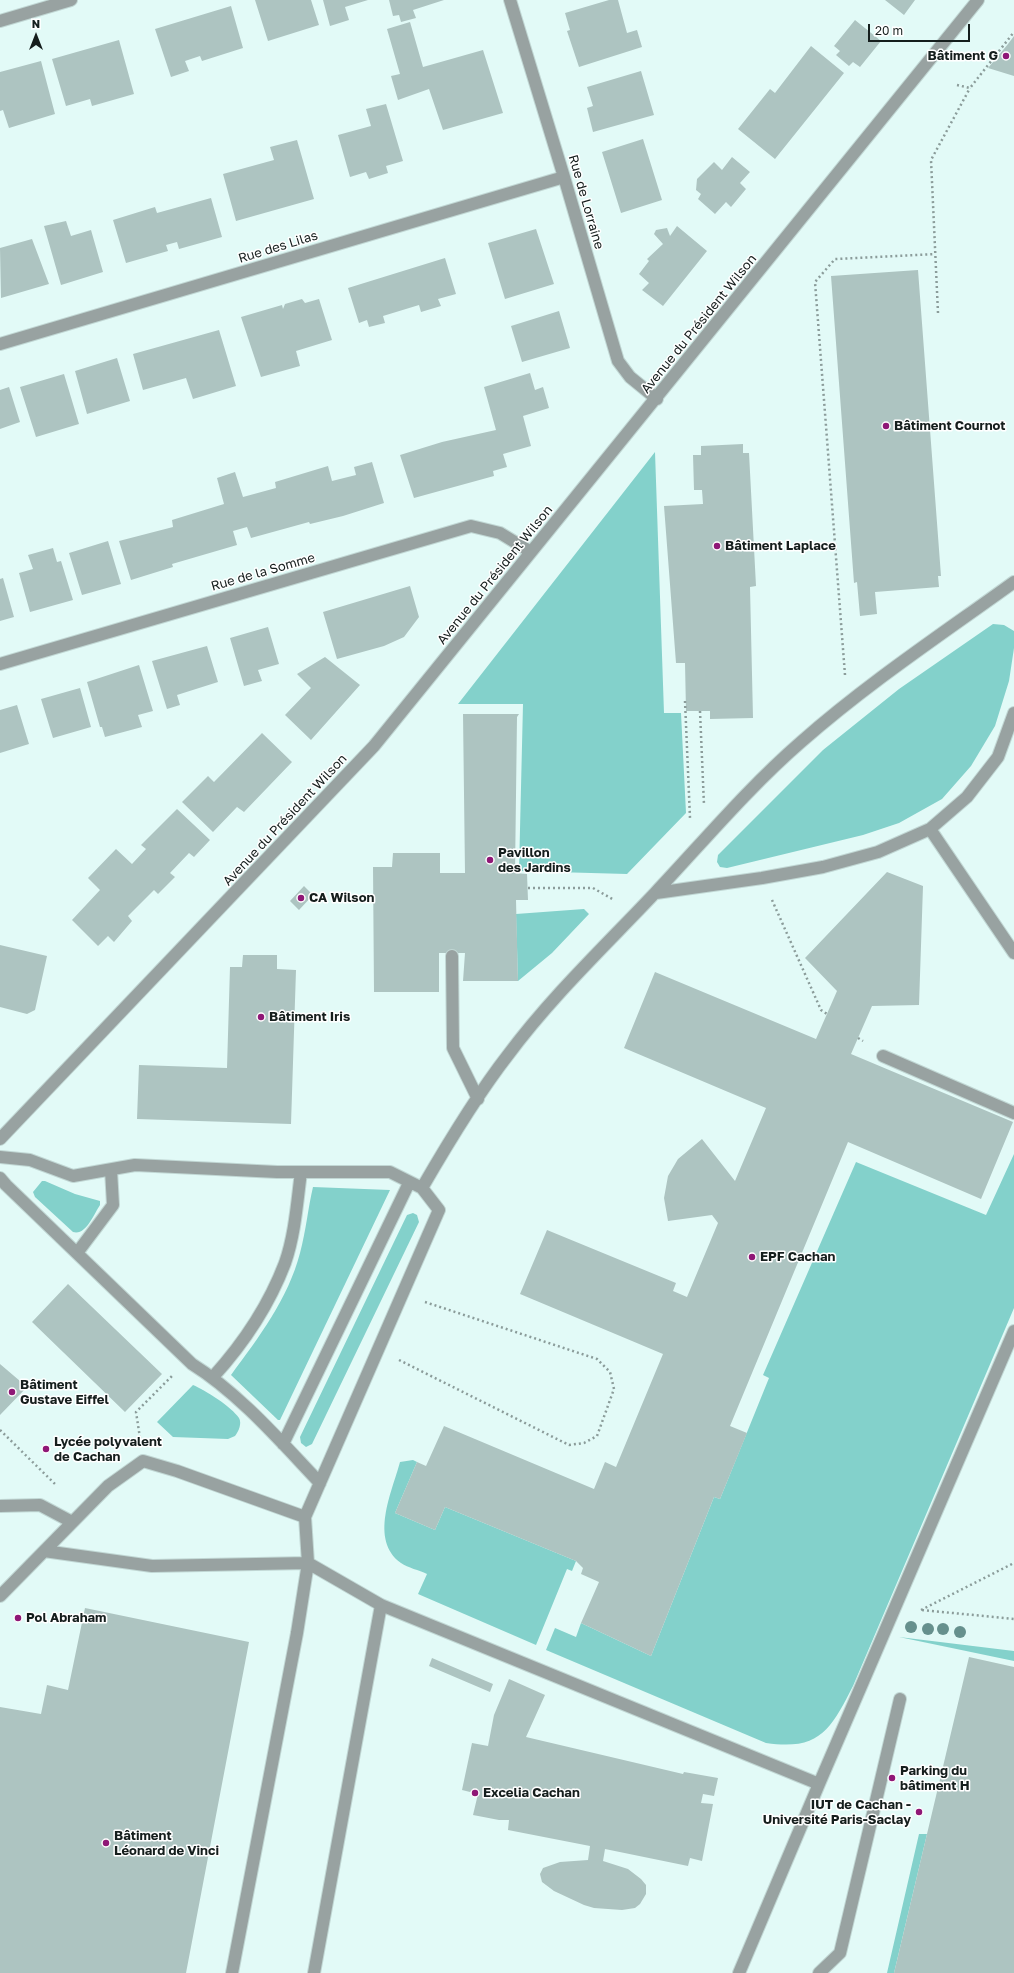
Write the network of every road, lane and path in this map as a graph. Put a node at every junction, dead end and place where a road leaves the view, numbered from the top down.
1 (71, 0) edge
2 (510, 0) edge
3 (978, 0) edge
4 (0, 21) edge
5 (1014, 32) edge
6 (957, 85) dead end
7 (970, 88) junction
8 (564, 177) junction
9 (935, 254) junction
10 (938, 313) dead end
11 (0, 344) edge
12 (656, 399) junction
13 (531, 552) junction
14 (1014, 582) edge
15 (0, 664) edge
16 (859, 693) junction
17 (685, 700) dead end
18 (700, 711) dead end
19 (1014, 713) edge
20 (704, 806) dead end
21 (690, 821) dead end
22 (930, 828) junction
23 (762, 878) junction
24 (528, 888) dead end
25 (656, 892) junction
26 (614, 900) dead end
27 (1014, 953) edge
28 (452, 956) dead end
29 (827, 1014) dead end
30 (883, 1056) dead end
31 (478, 1099) junction
32 (1014, 1113) edge
33 (0, 1139) edge
34 (0, 1157) edge
35 (111, 1170) junction
36 (301, 1172) junction
37 (0, 1178) edge
38 (409, 1182) junction
39 (422, 1188) junction
40 (77, 1253) junction
41 (402, 1295) junction
42 (1014, 1331) edge
43 (378, 1349) junction
44 (213, 1377) junction
45 (148, 1401) dead end
46 (0, 1430) edge
47 (283, 1444) junction
48 (143, 1461) junction
49 (320, 1483) junction
50 (57, 1486) dead end
51 (0, 1506) edge
52 (305, 1517) junction
53 (72, 1522) junction
54 (44, 1551) junction
55 (308, 1563) junction
56 (1014, 1563) edge
57 (0, 1596) edge
58 (382, 1605) junction
59 (895, 1608) junction
60 (921, 1610) junction
61 (1014, 1619) edge
62 (900, 1698) dead end
63 (819, 1784) junction
64 (232, 1973) edge
65 (314, 1973) edge
66 (739, 1973) edge
67 (819, 1973) edge

1 - 4 street
2 - 8 street, Rue de Lorraine
3 - 12 street, Avenue du Président Wilson
5 - 7 path
6 - 7 path
7 - 9 path
8 - 11 street, Rue des Lilas
8 - 12 street, Rue de Lorraine
9 - 10 path
9 - 16 path
12 - 13 street, Avenue du Président Wilson
13 - 15 street, Rue de la Somme
13 - 33 street, Avenue du Président Wilson
14 - 16 street
16 - 25 street
17 - 21 path
18 - 20 path
19 - 22 street
22 - 23 street
22 - 27 street
23 - 25 street
23 - 29 path
24 - 26 path
25 - 31 street
28 - 31 street
30 - 32 street
31 - 39 street
34 - 35 street
35 - 36 street
35 - 40 street
36 - 38 street
36 - 44 street
37 - 40 street
38 - 39 street
38 - 47 street
39 - 41 street
40 - 44 street
41 - 43 street
41 - 43 path
42 - 59 street
43 - 49 street
44 - 47 street
45 - 48 path
46 - 50 path
47 - 49 street
48 - 52 street
48 - 53 street
49 - 52 street
51 - 53 street
52 - 55 street
53 - 54 street
54 - 55 street
54 - 57 street
55 - 58 street
55 - 64 street
56 - 60 path
58 - 63 street
58 - 65 street
59 - 60 path
59 - 63 street
60 - 61 path
62 - 67 street
63 - 66 street

